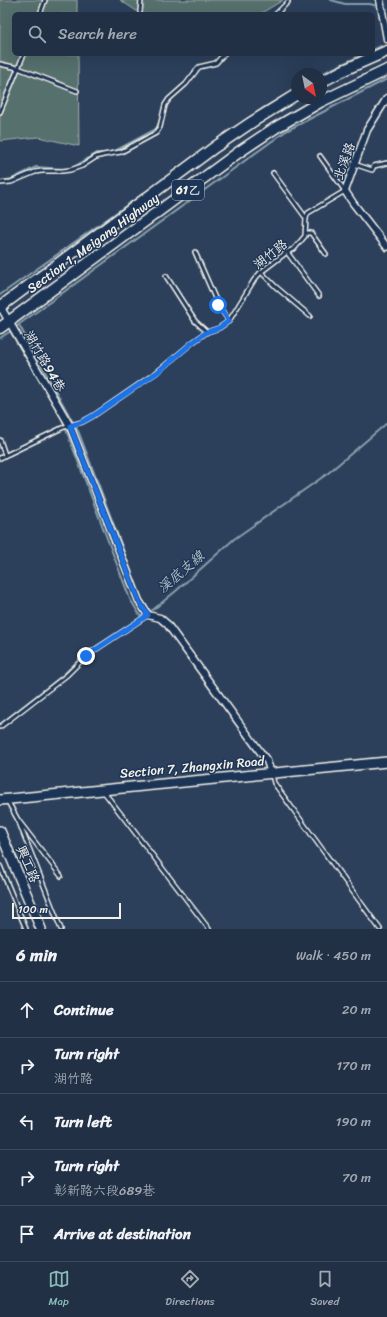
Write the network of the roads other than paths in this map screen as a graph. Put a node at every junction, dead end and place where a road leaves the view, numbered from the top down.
1 (45, 0) edge
2 (141, 0) edge
3 (380, 1) edge
4 (288, 2) dead end
5 (41, 12) edge
6 (140, 12) dead end
7 (278, 12) edge
8 (387, 39) edge
9 (387, 51) edge
10 (23, 56) edge
11 (222, 56) edge
12 (0, 64) edge
13 (18, 68) junction
14 (387, 70) edge
15 (327, 79) edge
16 (76, 91) dead end
17 (291, 98) edge
18 (386, 102) edge
19 (0, 112) edge
20 (320, 156) dead end
21 (387, 163) edge
22 (354, 164) junction
23 (273, 173) dead end
24 (0, 183) edge
25 (345, 191) junction
26 (306, 218) junction
27 (306, 233) junction
28 (387, 248) edge
29 (195, 252) dead end
30 (287, 252) junction
31 (326, 254) dead end
32 (261, 272) junction
33 (166, 276) dead end
34 (319, 296) dead end
35 (0, 307) edge
36 (310, 316) dead end
37 (10, 321) junction
38 (229, 321) junction
39 (0, 328) edge
40 (207, 332) junction
41 (70, 426) junction
42 (0, 440) edge
43 (5, 455) junction
44 (0, 458) edge
45 (148, 615) junction
46 (0, 726) edge
47 (387, 762) edge
48 (271, 773) junction
49 (102, 789) junction
50 (3, 799) edge
51 (18, 820) junction
52 (0, 831) edge
53 (0, 866) edge
54 (60, 876) dead end
55 (26, 929) edge
56 (41, 929) edge
57 (61, 929) edge
58 (210, 929) edge
59 (380, 929) edge

1 - 5 lane
2 - 6 lane
3 - 8 street
4 - 7 lane
9 - 15 main road
10 - 13 lane
11 - 24 lane
12 - 13 lane
13 - 16 lane
13 - 19 lane
14 - 37 main road, Section 1, Meigang Highway / 61乙
17 - 35 main road, Section 1, Meigang Highway / 61乙
18 - 22 street, 北溪路
20 - 25 lane
21 - 22 lane
22 - 25 street, 北溪路
23 - 26 lane
25 - 26 lane
25 - 28 street, 北溪路
26 - 27 lane
27 - 30 lane, 湖竹路
27 - 31 lane
29 - 38 lane
30 - 32 lane, 湖竹路
30 - 34 lane
32 - 36 lane
32 - 38 lane, 湖竹路
33 - 40 lane
35 - 37 street, 湖竹路94巷
37 - 39 main road, Section 1, Meigang Highway / 61乙
37 - 41 street, 湖竹路94巷
38 - 40 lane
40 - 41 lane
41 - 43 lane
41 - 45 street, 湖竹路94巷
42 - 43 lane
43 - 44 lane
45 - 46 lane
45 - 48 street
47 - 48 street, Section 7, Zhangxin Road
48 - 49 street, Section 7, Zhangxin Road
48 - 59 lane
49 - 50 street, Section 7, Zhangxin Road
49 - 58 lane
50 - 51 lane
51 - 54 lane
51 - 57 lane
52 - 56 street, 興工路
53 - 55 lane

